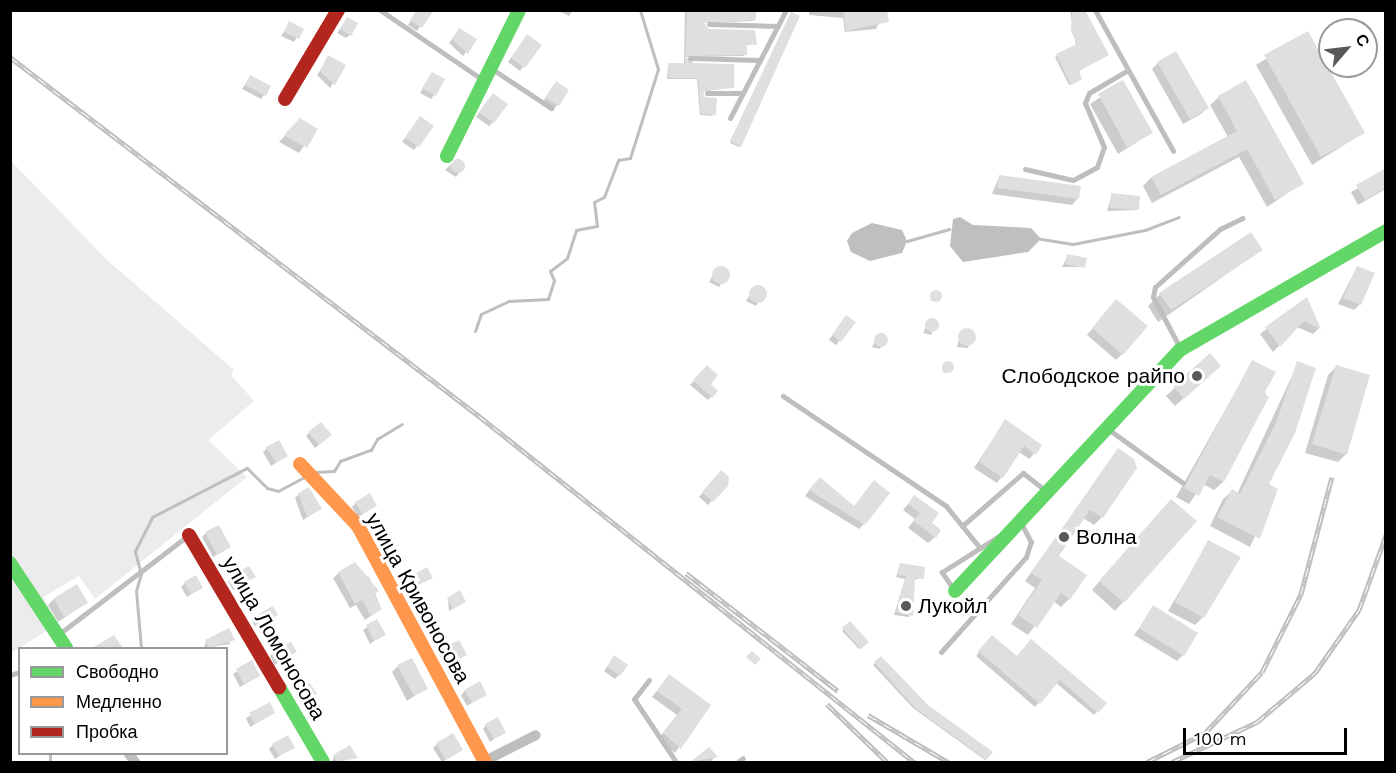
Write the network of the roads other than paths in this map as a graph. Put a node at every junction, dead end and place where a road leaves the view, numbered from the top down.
1 (338, 10) edge
2 (380, 10) edge
3 (519, 10) edge
4 (786, 10) edge
5 (1095, 10) edge
6 (709, 24) dead end
7 (778, 26) junction
8 (690, 58) dead end
9 (760, 60) junction
10 (490, 68) junction
11 (1128, 70) junction
12 (483, 80) junction
13 (707, 93) dead end
14 (743, 93) junction
15 (285, 99) dead end
16 (551, 108) dead end
17 (730, 118) dead end
18 (1173, 151) dead end
19 (447, 156) dead end
20 (1025, 169) dead end
21 (1243, 218) dead end
22 (1386, 231) edge
23 (1180, 350) junction
24 (783, 396) dead end
25 (1106, 428) junction
26 (300, 464) dead end
27 (1183, 483) dead end
28 (1047, 492) junction
29 (1018, 523) junction
30 (962, 526) junction
31 (189, 535) joint
32 (980, 548) junction
33 (10, 563) edge
34 (955, 591) joint
35 (60, 644) edge
36 (942, 652) dead end
37 (649, 680) dead end
38 (536, 735) dead end
39 (743, 758) dead end
40 (323, 762) edge
41 (484, 762) edge
42 (676, 762) edge
43 (738, 762) edge

1 - 15 street
2 - 12 lane
3 - 10 street
4 - 7 lane
5 - 11 lane
6 - 7 lane
7 - 9 lane
8 - 9 lane
9 - 14 lane
10 - 12 street
10 - 16 lane
11 - 18 lane
11 - 20 lane
12 - 19 street
13 - 14 lane
14 - 17 lane
21 - 23 lane
22 - 23 street
23 - 25 street
24 - 30 lane
25 - 27 lane
25 - 28 street
26 - 41 street, улица Кривоносова
28 - 29 street
28 - 30 lane
29 - 32 lane
29 - 34 street
29 - 36 lane
30 - 32 lane
31 - 35 lane
31 - 40 street, улица Ломоносова
32 - 34 lane
33 - 35 street
37 - 42 lane
38 - 41 street
39 - 43 lane

